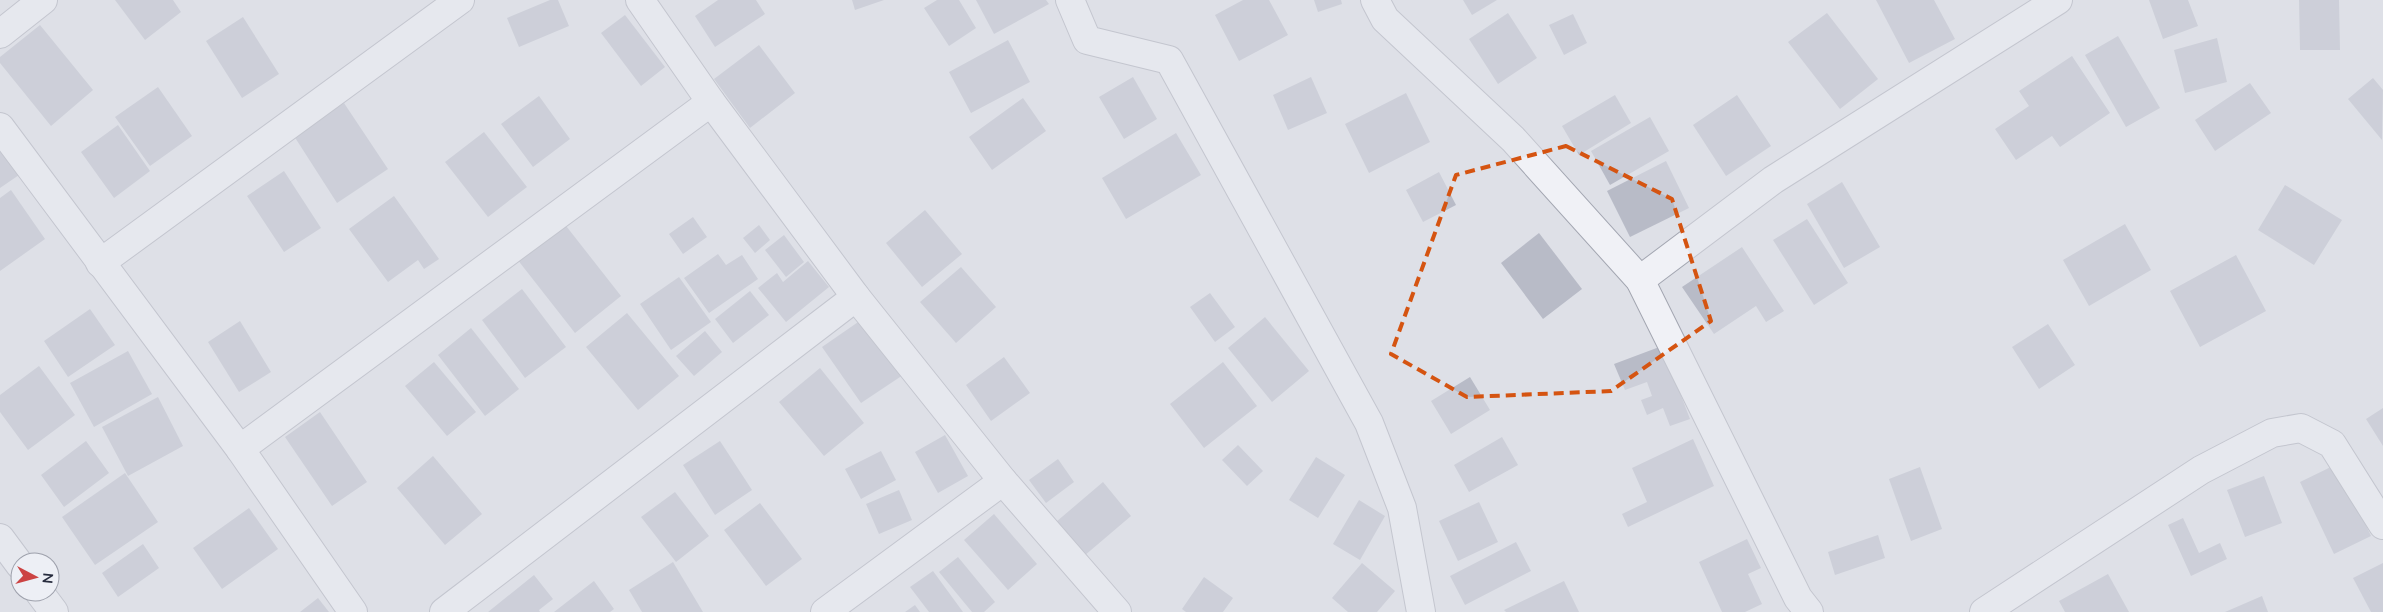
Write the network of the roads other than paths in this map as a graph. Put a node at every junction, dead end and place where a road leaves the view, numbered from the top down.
1 (43, 0) edge
2 (460, 0) edge
3 (640, 0) edge
4 (1070, 0) edge
5 (1375, 0) edge
6 (2058, 0) edge
7 (0, 34) edge
8 (711, 102) junction
9 (0, 127) edge
10 (100, 263) junction
11 (1640, 280) junction
12 (856, 297) junction
13 (240, 449) junction
14 (1003, 481) junction
15 (2383, 525) edge
16 (0, 538) edge
17 (10, 552) edge
18 (354, 612) edge
19 (444, 612) edge
20 (825, 612) edge
21 (1117, 612) edge
22 (1421, 612) edge
23 (1809, 612) edge
24 (1984, 612) edge

1 - 7 street
2 - 10 street
3 - 8 street
4 - 22 street
5 - 11 street
6 - 11 street
8 - 12 street
8 - 13 street
9 - 10 street
10 - 13 street
11 - 23 street
12 - 14 street
12 - 19 street
13 - 18 street
14 - 20 street
14 - 21 street
15 - 24 street
16 - 17 street

